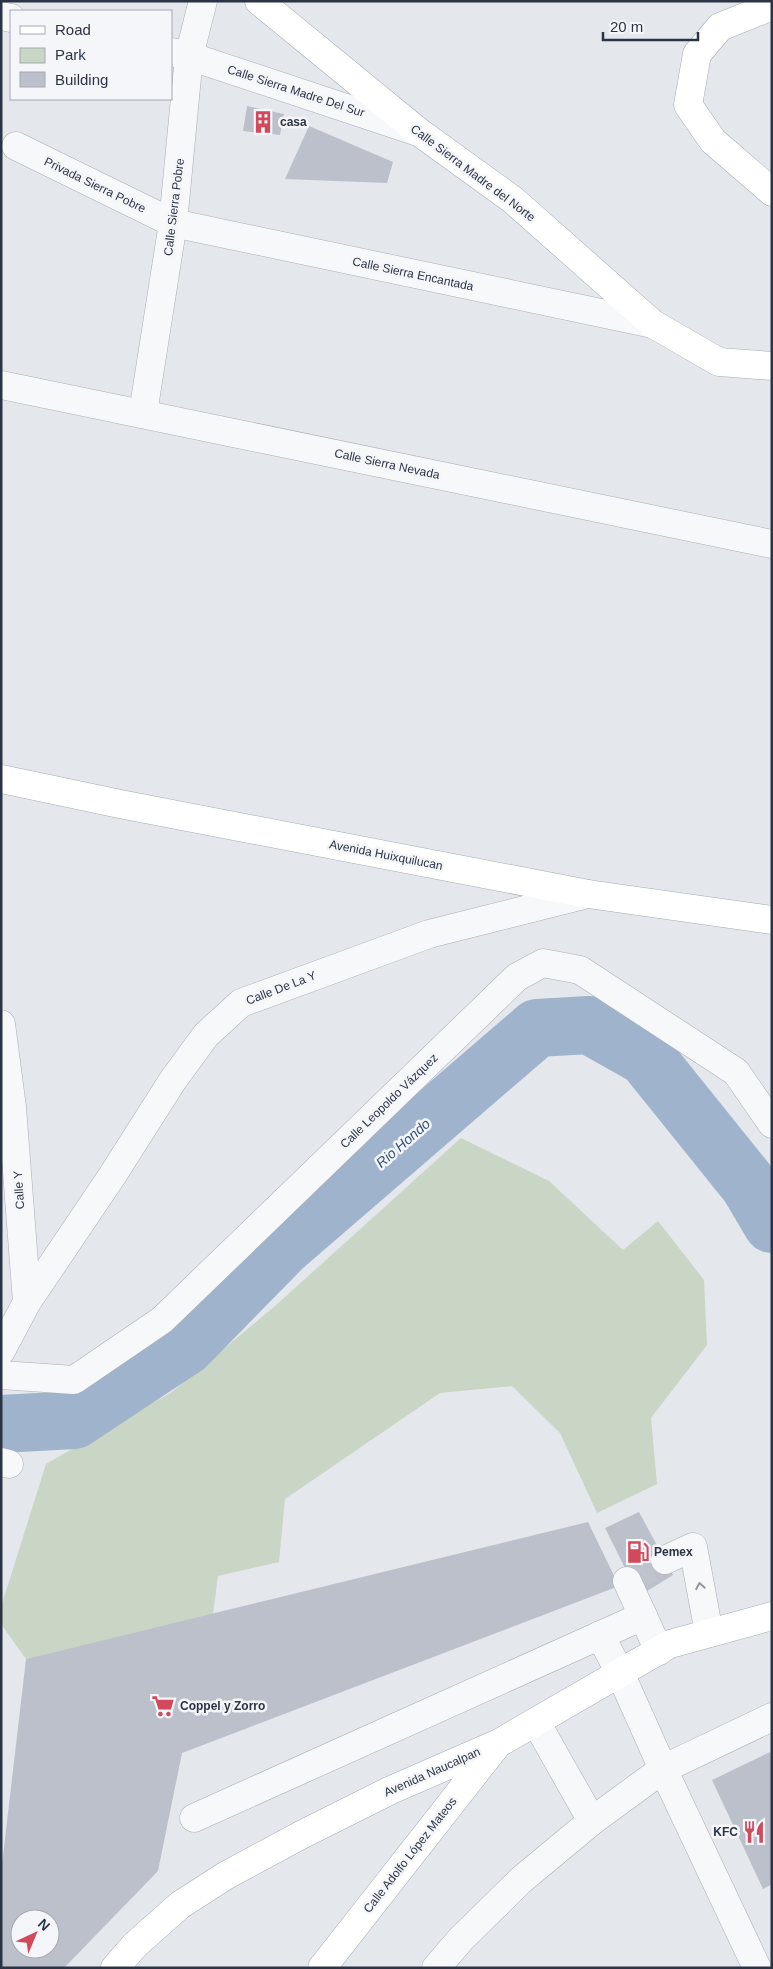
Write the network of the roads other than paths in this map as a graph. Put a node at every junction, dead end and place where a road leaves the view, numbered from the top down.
1 (203, 1) edge
2 (259, 1) edge
3 (772, 6) edge
4 (180, 54) edge
5 (420, 132) junction
6 (16, 146) dead end
7 (772, 192) edge
8 (174, 223) junction
9 (654, 324) junction
10 (772, 366) edge
11 (1, 385) edge
12 (143, 413) junction
13 (772, 544) edge
14 (1, 779) edge
15 (588, 894) junction
16 (772, 920) edge
17 (1, 1024) edge
18 (772, 1124) edge
19 (27, 1302) junction
20 (1, 1351) edge
21 (1, 1375) edge
22 (665, 1560) tunnel mouth
23 (627, 1581) dead end
24 (643, 1616) junction
25 (772, 1616) edge
26 (709, 1634) junction
27 (600, 1635) junction
28 (660, 1651) junction
29 (620, 1673) junction
30 (772, 1717) edge
31 (536, 1722) junction
32 (499, 1743) junction
33 (663, 1769) junction
34 (194, 1818) dead end
35 (592, 1821) junction
36 (115, 1968) edge
37 (322, 1968) edge
38 (436, 1968) edge
39 (757, 1968) edge

1 - 4 street, Calle Sierra Pobre
2 - 5 main road, Calle Sierra Madre del Norte
3 - 7 main road
4 - 5 street, Calle Sierra Madre Del Sur
4 - 8 street, Calle Sierra Pobre
5 - 9 main road, Calle Sierra Madre del Norte
6 - 8 street, Privada Sierra Pobre
8 - 9 street, Calle Sierra Encantada
8 - 12 street, Calle Sierra Pobre
9 - 10 main road, Calle Sierra Madre del Norte
11 - 12 street, Calle Sierra Nevada
12 - 13 street, Calle Sierra Nevada
14 - 15 main road, Avenida Huixquilucan
15 - 16 main road, Avenida Huixquilucan
15 - 19 street, Calle De La Y
17 - 19 street, Calle Y
18 - 21 street, Calle Leopoldo Vázquez
19 - 20 street
26 -> 22 street
23 - 24 street
24 - 27 street
24 - 28 street
25 - 26 main road, Avenida Naucalpan
26 - 28 main road, Avenida Naucalpan
27 - 29 street
27 - 34 street
28 - 29 main road, Avenida Naucalpan
29 - 31 main road, Avenida Naucalpan
29 - 33 street
30 - 33 street
31 - 32 main road, Avenida Naucalpan
31 - 35 street
32 - 36 main road, Avenida Naucalpan
32 - 37 main road, Calle Adolfo López Mateos
33 - 35 street
33 - 39 street
35 - 38 street

